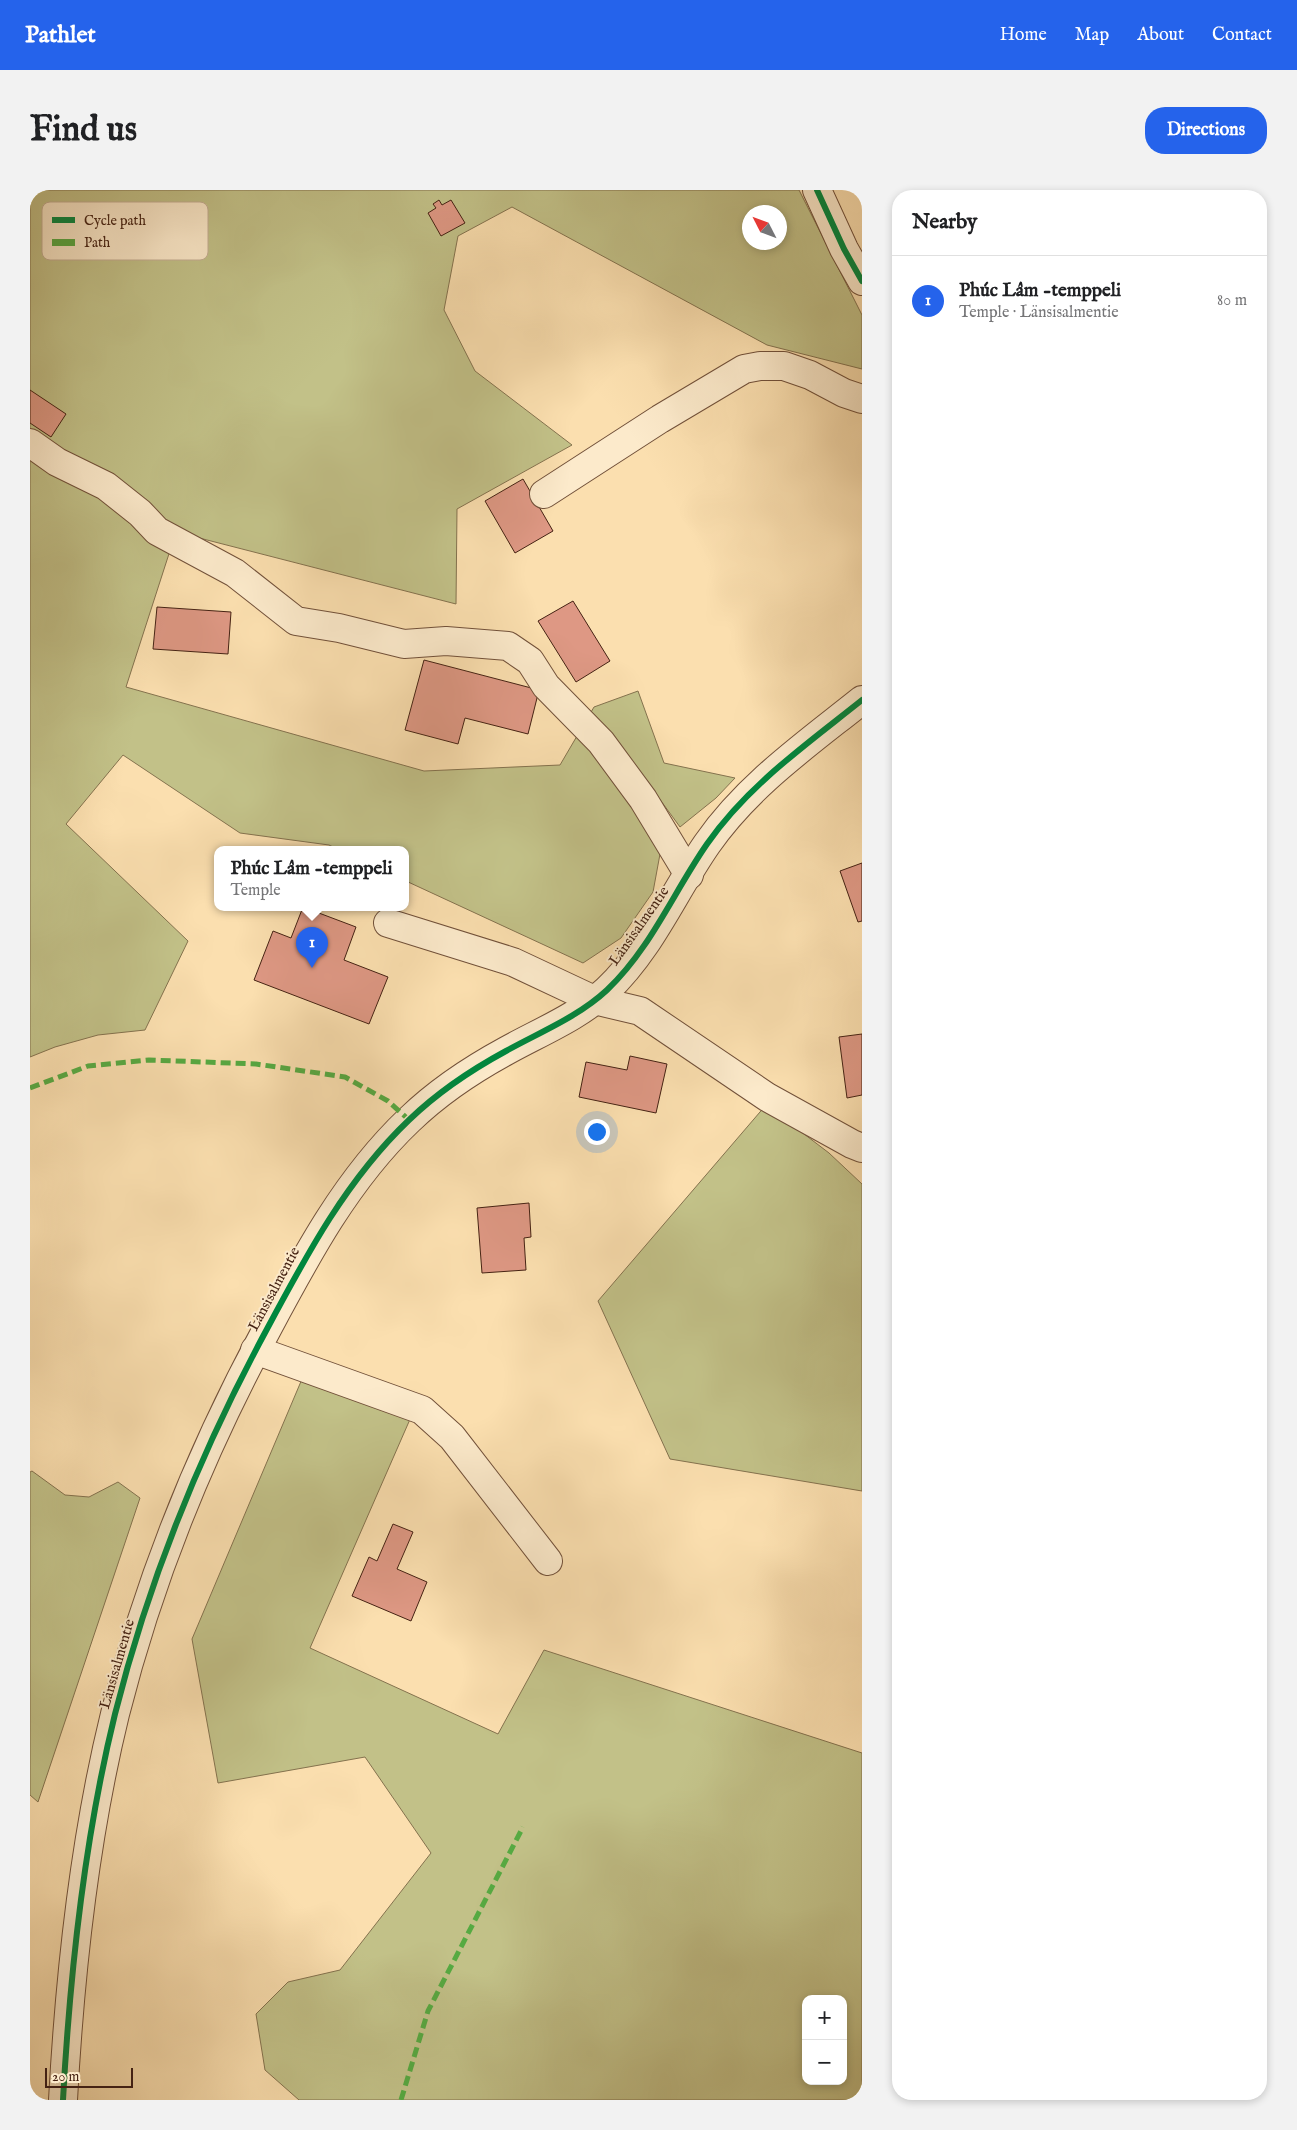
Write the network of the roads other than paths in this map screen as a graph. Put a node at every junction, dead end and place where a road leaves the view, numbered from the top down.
1 (817, 190) edge
2 (853, 244) edge
3 (862, 281) edge
4 (862, 399) edge
5 (30, 443) edge
6 (544, 494) dead end
7 (862, 700) edge
8 (689, 875) junction
9 (388, 923) dead end
10 (594, 1000) junction
11 (862, 1148) edge
12 (255, 1350) junction
13 (548, 1562) dead end
14 (63, 2100) edge

1 - 2 street
2 - 3 street
4 - 6 street
5 - 8 street
7 - 8 street, Länsisalmentie
8 - 10 street, Länsisalmentie
9 - 10 street
10 - 11 street
10 - 12 street, Länsisalmentie
12 - 13 street
12 - 14 street, Länsisalmentie

